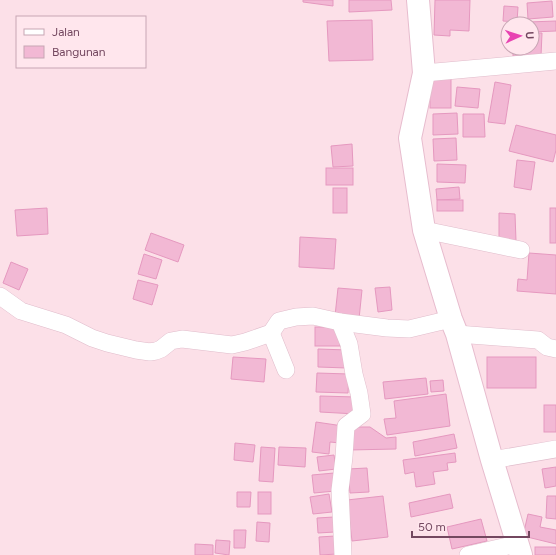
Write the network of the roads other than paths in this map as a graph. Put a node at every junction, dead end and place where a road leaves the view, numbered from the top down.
1 (418, 0) edge
2 (556, 61) edge
3 (424, 73) junction
4 (424, 230) junction
5 (521, 250) dead end
6 (0, 296) edge
7 (340, 322) junction
8 (454, 326) junction
9 (271, 333) junction
10 (556, 349) edge
11 (286, 370) dead end
12 (556, 449) edge
13 (492, 460) junction
14 (519, 549) edge
15 (342, 555) edge
16 (468, 555) edge

1 - 3 main road
2 - 3 street
3 - 4 main road
4 - 5 street
4 - 8 main road
6 - 9 street
7 - 8 street
7 - 9 street
7 - 15 street
8 - 10 street
8 - 13 main road
9 - 11 street
12 - 13 street
13 - 14 main road
14 - 16 street

